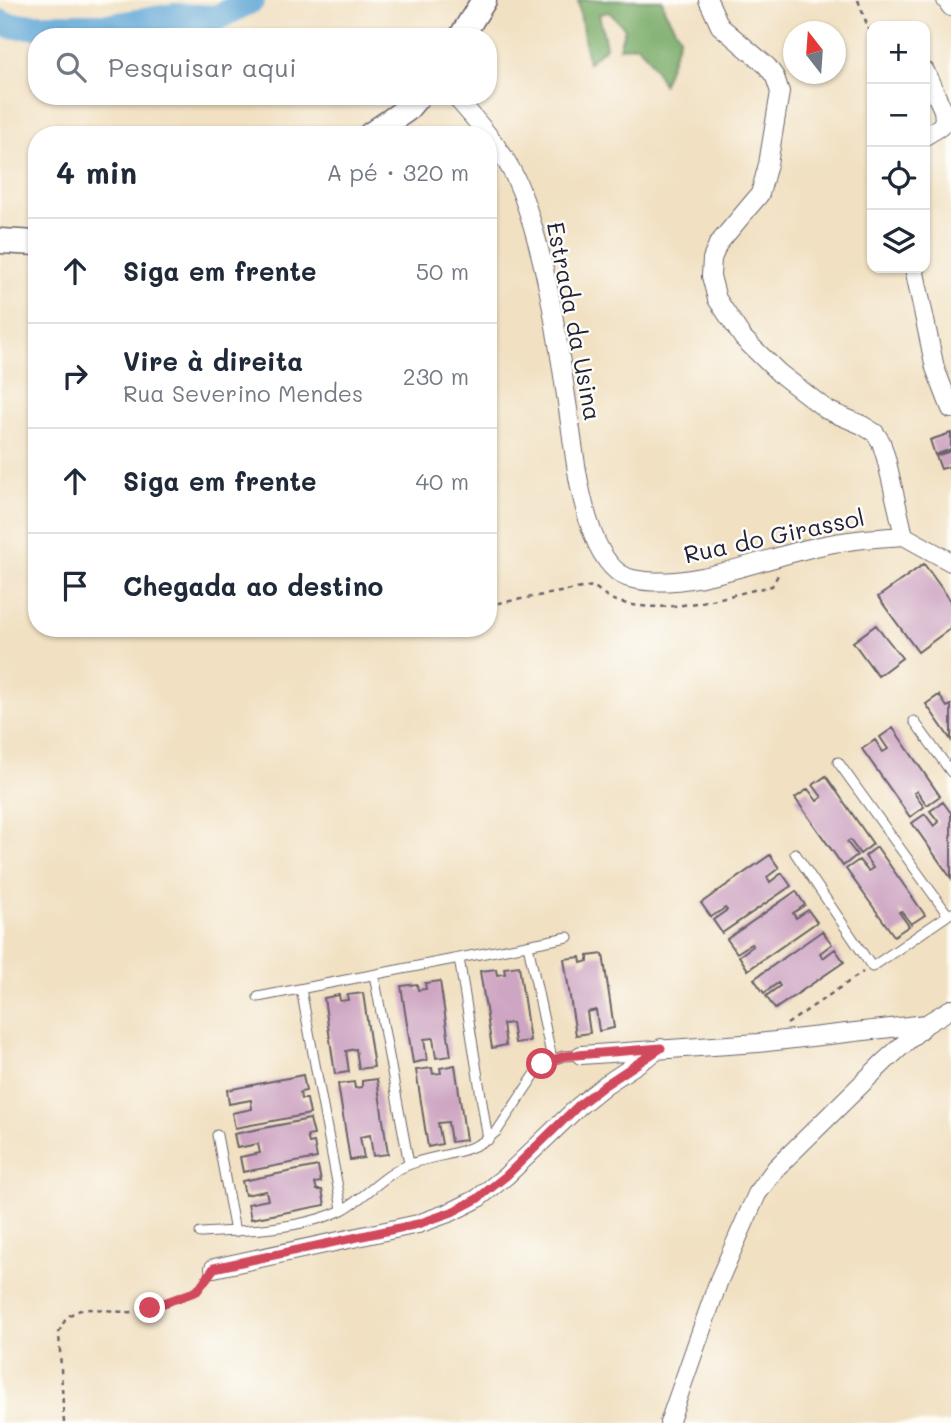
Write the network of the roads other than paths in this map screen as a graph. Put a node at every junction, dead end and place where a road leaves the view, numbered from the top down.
1 (484, 0) edge
2 (708, 0) edge
3 (946, 0) edge
4 (951, 7) edge
5 (467, 28) edge
6 (930, 80) edge
7 (411, 105) edge
8 (463, 105) edge
9 (947, 121) edge
10 (383, 126) edge
11 (480, 126) edge
12 (930, 133) edge
13 (497, 146) edge
14 (0, 241) edge
15 (28, 243) edge
16 (915, 273) edge
17 (951, 409) edge
18 (904, 536) junction
19 (951, 562) edge
20 (614, 570) joint
21 (914, 721) dead end
22 (838, 762) dead end
23 (951, 772) edge
24 (795, 853) dead end
25 (950, 914) edge
26 (568, 937) dead end
27 (528, 945) junction
28 (459, 958) junction
29 (374, 975) junction
30 (301, 989) junction
31 (258, 997) dead end
32 (951, 1009) edge
33 (926, 1024) junction
34 (661, 1048) junction
35 (580, 1055) joint
36 (552, 1059) junction
37 (217, 1135) dead end
38 (488, 1140) junction
39 (409, 1164) junction
40 (342, 1209) junction
41 (235, 1232) junction
42 (200, 1233) dead end
43 (214, 1268) road end
44 (669, 1423) edge

1 - 5 street
2 - 18 street
3 - 4 street
6 - 9 street
7 - 10 street
8 - 11 street, Estrada da Usina
9 - 12 street
13 - 20 street, Estrada da Usina
14 - 15 street
16 - 17 street
18 - 19 street
18 - 20 street, Rua do Girassol
21 - 23 lane
22 - 25 lane
24 - 25 lane
26 - 27 lane
27 - 28 lane
27 - 36 lane
28 - 29 lane
28 - 38 lane
29 - 30 lane
29 - 39 lane
30 - 31 lane
30 - 40 lane
32 - 33 street
33 - 34 street
33 - 44 street
34 - 35 street
34 - 43 street
35 - 36 lane
36 - 38 lane
37 - 41 lane
38 - 39 lane
39 - 40 lane
40 - 41 lane
41 - 42 lane

